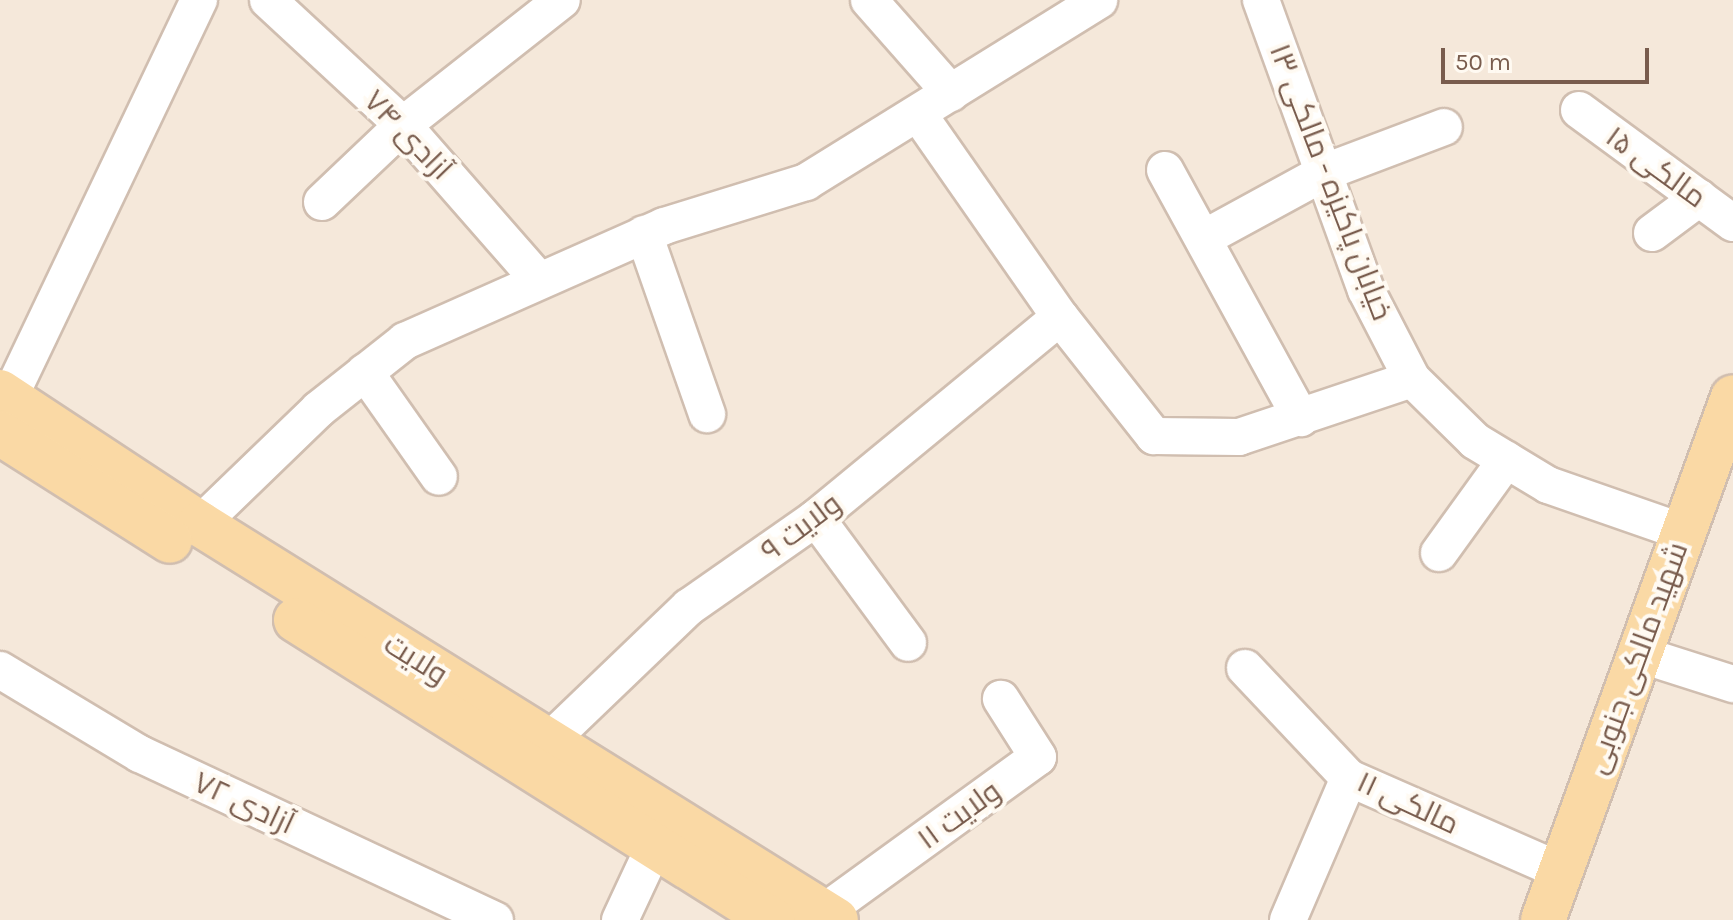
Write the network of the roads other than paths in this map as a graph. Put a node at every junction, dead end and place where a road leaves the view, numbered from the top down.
1 (199, 0) edge
2 (268, 0) edge
3 (562, 0) edge
4 (869, 0) edge
5 (1099, 0) edge
6 (1261, 0) edge
7 (951, 93) junction
8 (1579, 110) dead end
9 (919, 115) junction
10 (403, 125) junction
11 (1444, 127) dead end
12 (1165, 170) dead end
13 (1325, 172) junction
14 (1699, 198) junction
15 (322, 202) dead end
16 (1733, 223) edge
17 (1652, 233) dead end
18 (644, 234) junction
19 (1206, 237) junction
20 (538, 279) junction
21 (1060, 317) junction
22 (365, 372) junction
23 (1412, 379) junction
24 (1733, 397) edge
25 (2, 409) edge
26 (707, 414) dead end
27 (1301, 418) junction
28 (1506, 460) junction
29 (439, 477) dead end
30 (816, 518) junction
31 (200, 524) junction
32 (1683, 532) junction
33 (1439, 553) dead end
34 (908, 643) dead end
35 (1639, 654) junction
36 (1245, 668) dead end
37 (0, 670) edge
38 (1733, 684) edge
39 (1001, 699) dead end
40 (548, 742) junction
41 (1349, 778) junction
42 (654, 847) junction
43 (1561, 871) junction
44 (830, 916) edge
45 (495, 920) edge
46 (620, 920) edge
47 (772, 920) edge
48 (1288, 920) edge
49 (1543, 920) edge

1 - 25 street
2 - 10 street, آزادی ۷۴
3 - 10 street
4 - 7 street
5 - 7 street
6 - 13 street, خیابان پاکیزه - مالکی ۱۳
7 - 9 street
8 - 14 street, مالکی ۱۵
9 - 18 street
9 - 21 street
10 - 15 street
10 - 20 street, آزادی ۷۴
11 - 13 street
12 - 19 street
13 - 19 street
13 - 23 street, خیابان پاکیزه - مالکی ۱۳
14 - 16 street, مالکی ۱۵
14 - 17 street
18 - 20 street
18 - 26 street
19 - 27 street
20 - 22 street
21 - 27 street
21 - 30 street, ولایت ۹
22 - 29 street
22 - 31 street
23 - 27 street
23 - 28 street, خیابان پاکیزه - مالکی ۱۳
24 - 32 main road, شهید مالکی جنوبی
25 - 31 main road, ولایت
25 - 42 main road, ولایت
28 - 32 street, خیابان پاکیزه - مالکی ۱۳
28 - 33 street
30 - 34 street
30 - 40 street, ولایت ۹
31 - 40 main road, ولایت
32 - 35 main road, شهید مالکی جنوبی
35 - 38 street
35 - 43 main road, شهید مالکی جنوبی
36 - 41 street, مالکی ۱۱
37 - 45 street, آزادی ۷۲
39 - 44 street, ولایت ۱۱
40 - 44 main road, ولایت
41 - 43 street, مالکی ۱۱
41 - 48 street
42 - 46 street
42 - 47 main road, ولایت
43 - 49 main road, شهید مالکی جنوبی

